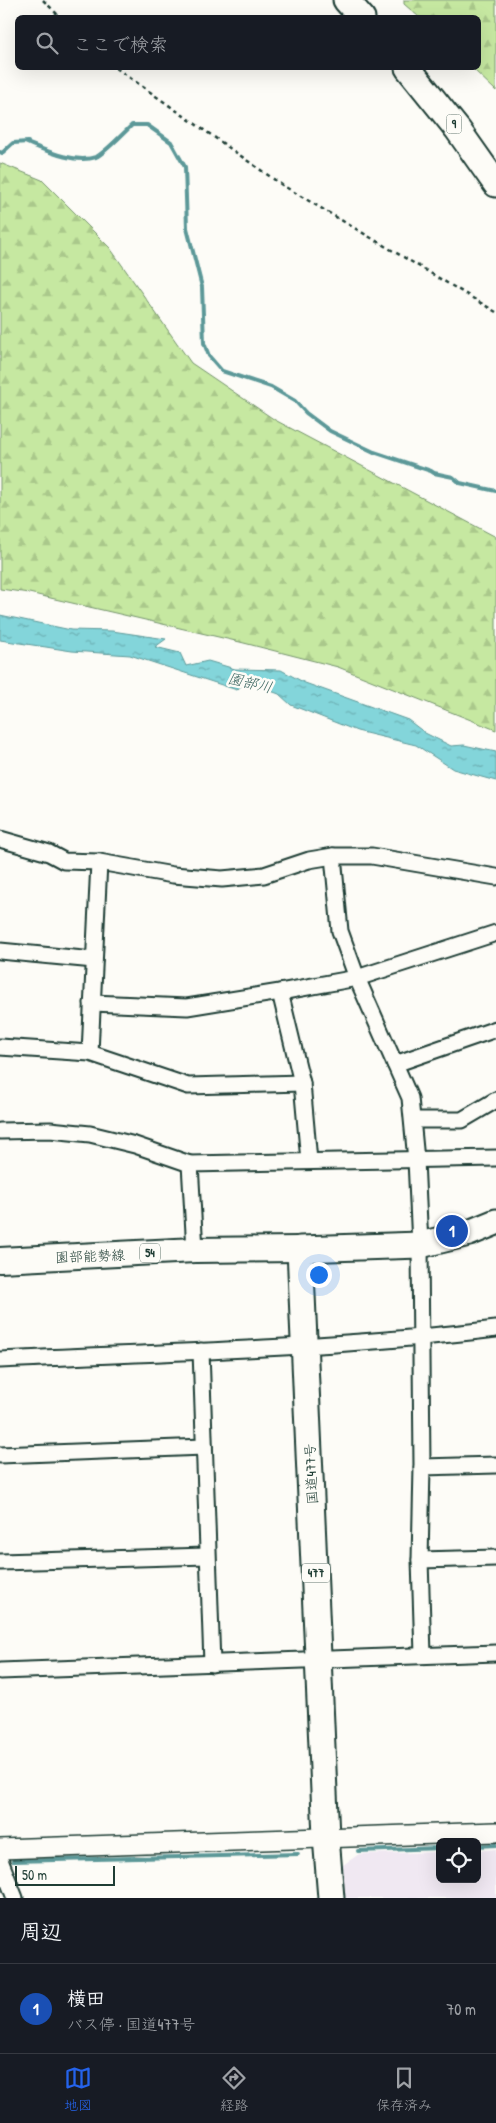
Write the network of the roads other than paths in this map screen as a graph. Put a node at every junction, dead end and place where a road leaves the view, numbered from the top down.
1 (346, 0) edge
2 (359, 15) edge
3 (410, 70) edge
4 (496, 184) edge
5 (0, 839) edge
6 (333, 856) junction
7 (100, 862) junction
8 (496, 877) edge
9 (496, 932) edge
10 (0, 951) edge
11 (94, 960) junction
12 (357, 978) junction
13 (280, 992) junction
14 (92, 1003) junction
15 (496, 1029) edge
16 (0, 1047) edge
17 (90, 1053) junction
18 (395, 1064) junction
19 (302, 1083) junction
20 (496, 1100) edge
21 (413, 1120) junction
22 (0, 1131) edge
23 (496, 1158) edge
24 (416, 1160) junction
25 (309, 1161) junction
26 (190, 1164) junction
27 (496, 1222) edge
28 (420, 1245) junction
29 (300, 1249) junction
30 (195, 1250) junction
31 (0, 1260) edge
32 (496, 1329) edge
33 (420, 1338) junction
34 (305, 1346) junction
35 (201, 1351) junction
36 (0, 1360) edge
37 (204, 1447) junction
38 (0, 1455) edge
39 (496, 1465) edge
40 (422, 1467) junction
41 (207, 1556) junction
42 (496, 1558) edge
43 (420, 1560) junction
44 (0, 1562) edge
45 (496, 1653) edge
46 (423, 1655) junction
47 (320, 1660) junction
48 (212, 1664) junction
49 (0, 1671) edge
50 (496, 1832) edge
51 (326, 1836) junction
52 (0, 1849) edge
53 (0, 1860) edge
54 (15, 1898) edge
55 (331, 1898) edge

1 - 2 highway
3 - 4 highway, 9
5 - 7 street
6 - 7 street
6 - 8 street
6 - 12 street
7 - 11 street
9 - 12 street
10 - 11 street
11 - 14 street
12 - 13 street
12 - 18 street
13 - 14 street
13 - 19 street
14 - 17 street
15 - 18 street
16 - 17 street
17 - 19 street
18 - 21 street
19 - 25 street
20 - 21 street
21 - 24 street
22 - 26 street
23 - 24 street
24 - 25 street
24 - 28 street
25 - 26 street
26 - 30 street
27 - 28 highway
28 - 29 highway
28 - 33 street
29 - 30 main road, 園部能勢線 / 54
29 - 34 highway, 国道477号 / 477
30 - 31 main road, 園部能勢線 / 54
32 - 33 street
33 - 34 street
33 - 40 street
34 - 35 street
34 - 47 highway, 国道477号 / 477
35 - 36 street
35 - 37 street
37 - 38 street
37 - 41 street
39 - 40 street
40 - 43 street
41 - 44 street
41 - 48 street
42 - 43 street
43 - 46 street
45 - 46 street
46 - 47 street
47 - 48 street
47 - 51 highway, 国道477号 / 477
48 - 49 street
50 - 51 street
51 - 52 street
51 - 55 highway, 国道477号 / 477
53 - 54 street

